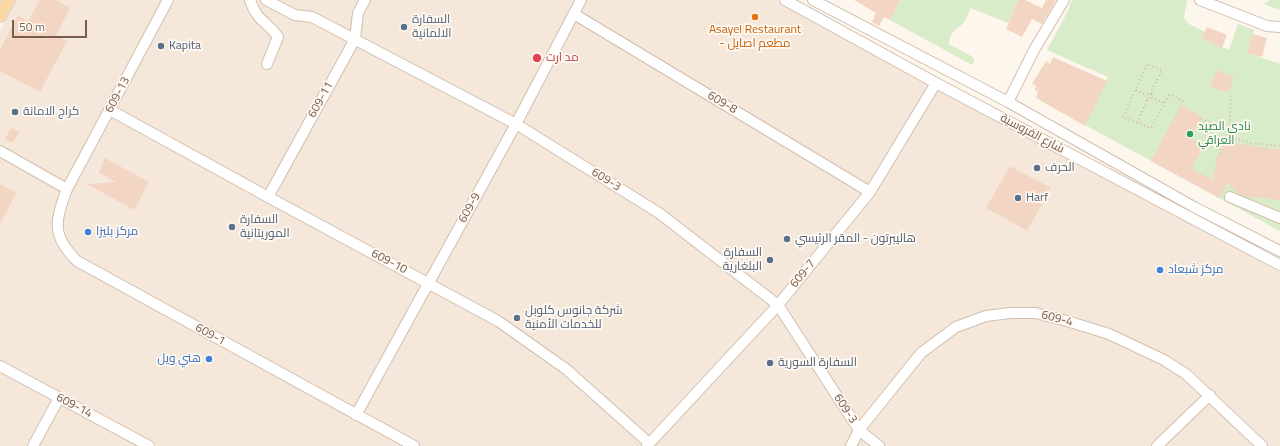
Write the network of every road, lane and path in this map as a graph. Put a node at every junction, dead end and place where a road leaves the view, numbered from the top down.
1 (9, 0) edge
2 (168, 0) edge
3 (250, 0) edge
4 (266, 0) edge
5 (365, 0) edge
6 (581, 0) edge
7 (785, 0) edge
8 (813, 0) edge
9 (1064, 0) edge
10 (1200, 0) edge
11 (801, 4) edge
12 (574, 14) junction
13 (0, 16) edge
14 (1280, 27) edge
15 (355, 39) junction
16 (267, 64) dead end
17 (936, 83) junction
18 (1135, 89) junction
19 (1149, 94) junction
20 (1231, 94) dead end
21 (1148, 98) junction
22 (1152, 98) junction
23 (1008, 102) junction
24 (1164, 103) junction
25 (1186, 103) dead end
26 (110, 110) junction
27 (1201, 119) dead end
28 (1137, 123) junction
29 (516, 124) junction
30 (1229, 132) junction
31 (1280, 146) edge
32 (0, 151) edge
33 (1220, 154) dead end
34 (67, 189) junction
35 (870, 192) junction
36 (268, 197) junction
37 (1230, 197) dead end
38 (1280, 218) edge
39 (1280, 251) edge
40 (1280, 265) edge
41 (429, 282) junction
42 (778, 305) junction
43 (0, 366) edge
44 (1210, 396) junction
45 (59, 398) junction
46 (356, 415) junction
47 (859, 430) junction
48 (142, 444) edge
49 (648, 444) edge
50 (33, 446) edge
51 (414, 446) edge
52 (851, 446) edge
53 (879, 446) edge
54 (1157, 446) edge
55 (1262, 446) edge

1 - 13 main road
2 - 26 street, 609-13
3 - 16 street
4 - 15 street, 609-3
5 - 15 street, 609-11
6 - 12 street, 609-9
7 - 11 street, شارع الفروسية
8 - 23 street, شارع الفروسية
9 - 23 street
10 - 14 street
11 - 17 street, شارع الفروسية
12 - 29 street, 609-9
12 - 35 street, 609-8
15 - 29 street, 609-3
15 - 36 street, 609-11
17 - 35 street, 609-7
17 - 40 street, شارع الفروسية
18 - 19 path
18 - 19 path
18 - 28 path
19 - 21 path
19 - 22 path
20 - 30 path
21 - 22 path
21 - 28 path
22 - 24 path
23 - 39 street, شارع الفروسية
24 - 25 path
24 - 28 path
26 - 34 street, 609-13
26 - 36 street, 609-10
27 - 30 path
29 - 41 street, 609-9
29 - 42 street, 609-3
30 - 31 path
30 - 33 path
32 - 34 street
34 - 46 street, 609-1
35 - 42 street, 609-7
36 - 41 street, 609-10
37 - 38 street
41 - 46 street, 609-9
41 - 49 street, 609-10
42 - 47 street, 609-3
42 - 49 street, 609-7
43 - 45 street, 609-14
44 - 47 street, 609-4
44 - 54 street
44 - 55 street, 609-4
45 - 48 street, 609-14
45 - 50 street
46 - 51 street, 609-1
47 - 52 street, 609-4
47 - 53 street, 609-3

